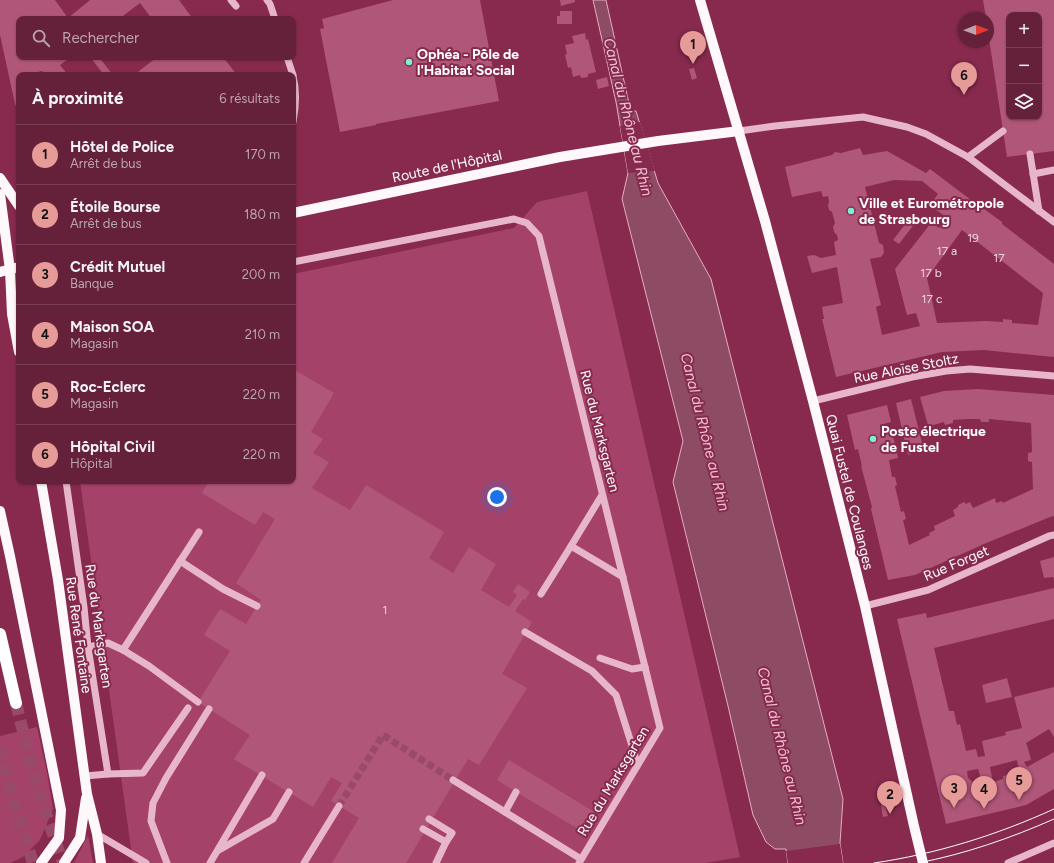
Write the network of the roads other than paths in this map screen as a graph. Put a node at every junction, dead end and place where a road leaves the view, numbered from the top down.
1 (231, 0) edge
2 (267, 0) edge
3 (700, 0) edge
4 (236, 6) dead end
5 (273, 16) edge
6 (288, 60) edge
7 (292, 72) edge
8 (296, 92) edge
9 (296, 107) edge
10 (739, 131) junction
11 (1003, 131) dead end
12 (1030, 154) dead end
13 (968, 157) junction
14 (1054, 170) edge
15 (1033, 174) junction
16 (0, 178) edge
17 (0, 194) edge
18 (16, 202) edge
19 (1039, 211) junction
20 (296, 212) edge
21 (1054, 222) edge
22 (296, 261) edge
23 (10, 269) edge
24 (16, 336) edge
25 (1054, 376) edge
26 (813, 401) junction
27 (42, 484) edge
28 (66, 484) edge
29 (602, 495) junction
30 (0, 511) edge
31 (199, 532) dead end
32 (1054, 535) edge
33 (571, 546) junction
34 (180, 561) junction
35 (623, 577) junction
36 (541, 594) dead end
37 (257, 606) dead end
38 (865, 606) junction
39 (525, 632) dead end
40 (0, 634) edge
41 (88, 647) junction
42 (123, 650) junction
43 (600, 658) dead end
44 (645, 667) junction
45 (198, 702) dead end
46 (16, 703) tunnel mouth
47 (188, 708) dead end
48 (209, 709) dead end
49 (637, 766) junction
50 (108, 774) junction
51 (262, 775) dead end
52 (84, 776) junction
53 (453, 780) tunnel mouth
54 (289, 792) dead end
55 (516, 792) dead end
56 (87, 794) junction
57 (339, 806) tunnel mouth
58 (505, 812) junction
59 (429, 819) dead end
60 (423, 829) dead end
61 (97, 834) junction
62 (446, 842) junction
63 (1054, 843) edge
64 (217, 850) junction
65 (580, 861) edge
66 (40, 863) edge
67 (64, 863) edge
68 (101, 863) edge
69 (146, 863) edge
70 (167, 863) edge
71 (210, 863) edge
72 (304, 863) edge
73 (436, 863) edge
74 (923, 863) edge
75 (1008, 863) edge

1 - 4 street
2 - 5 street
3 - 10 main road, Quai Fustel de Coulanges
6 - 7 street
8 - 9 street
10 - 13 street
10 - 20 main road, Route de l'Hôpital
10 - 26 main road, Quai Fustel de Coulanges
11 - 13 street
12 - 15 street
13 - 19 street
14 - 15 street
15 - 19 street
16 - 18 main road
17 - 23 main road
19 - 21 street
22 - 29 street, Rue du Marksgarten
23 - 24 main road
25 - 26 street, Rue Aloïse Stoltz
26 - 38 main road, Quai Fustel de Coulanges
27 - 52 main road, Rue René Fontaine
28 - 41 street, Rue du Marksgarten
29 - 33 street
29 - 35 street, Rue du Marksgarten
30 - 66 main road
31 - 34 street
32 - 38 street, Rue Forget
33 - 35 street
33 - 36 street
34 - 37 street
34 - 42 street
35 - 44 street, Rue du Marksgarten
38 - 74 main road, Quai Fustel de Coulanges
39 - 49 street
40 - 46 highway
41 - 42 street
41 - 50 street, Rue du Marksgarten
42 - 45 street
43 - 44 street
44 - 49 street, Rue du Marksgarten
47 - 50 street
48 - 70 street
49 - 65 street, Rue du Marksgarten
50 - 52 street
51 - 64 street
52 - 56 main road, Rue René Fontaine
53 - 58 street
54 - 64 street
55 - 58 street
56 - 61 main road
56 - 67 main road
57 - 72 street
58 - 65 street
59 - 62 street
60 - 62 street
61 - 68 main road
61 - 69 street
62 - 73 street
63 - 75 street
64 - 71 street

